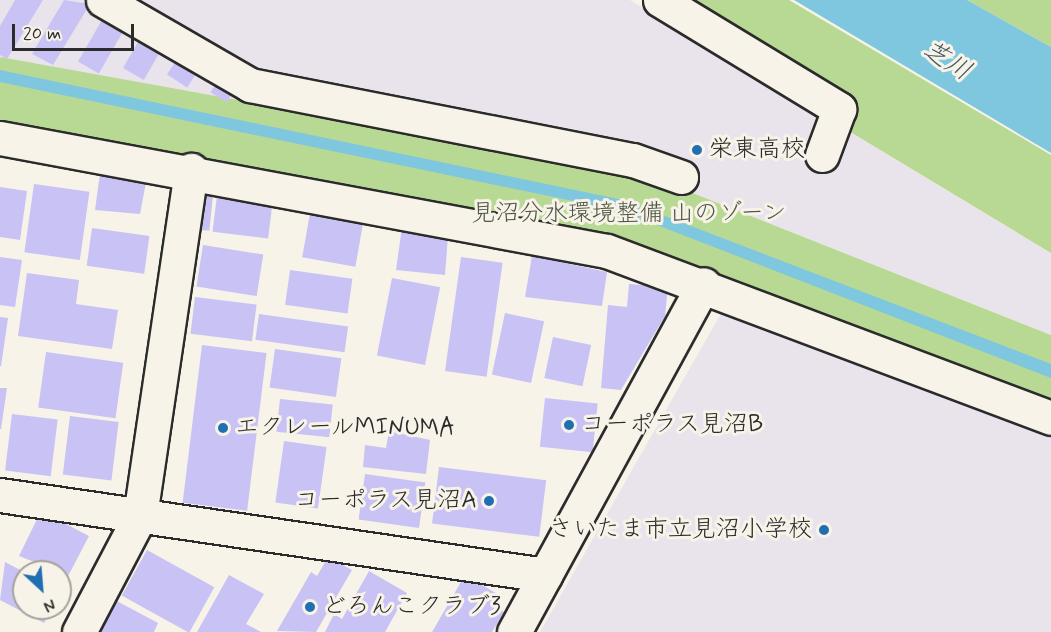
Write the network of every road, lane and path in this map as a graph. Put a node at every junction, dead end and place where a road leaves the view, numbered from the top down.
1 (103, 0) edge
2 (660, 0) edge
3 (0, 138) edge
4 (822, 155) dead end
5 (191, 170) junction
6 (681, 177) dead end
7 (704, 284) junction
8 (1051, 418) edge
9 (0, 495) edge
10 (140, 516) junction
11 (545, 575) junction
12 (79, 632) edge
13 (514, 632) edge

1 - 6 street
2 - 4 street
3 - 5 street
5 - 7 street
5 - 10 street
7 - 8 street
7 - 11 street
9 - 10 street
10 - 11 street
10 - 12 street
11 - 13 street

